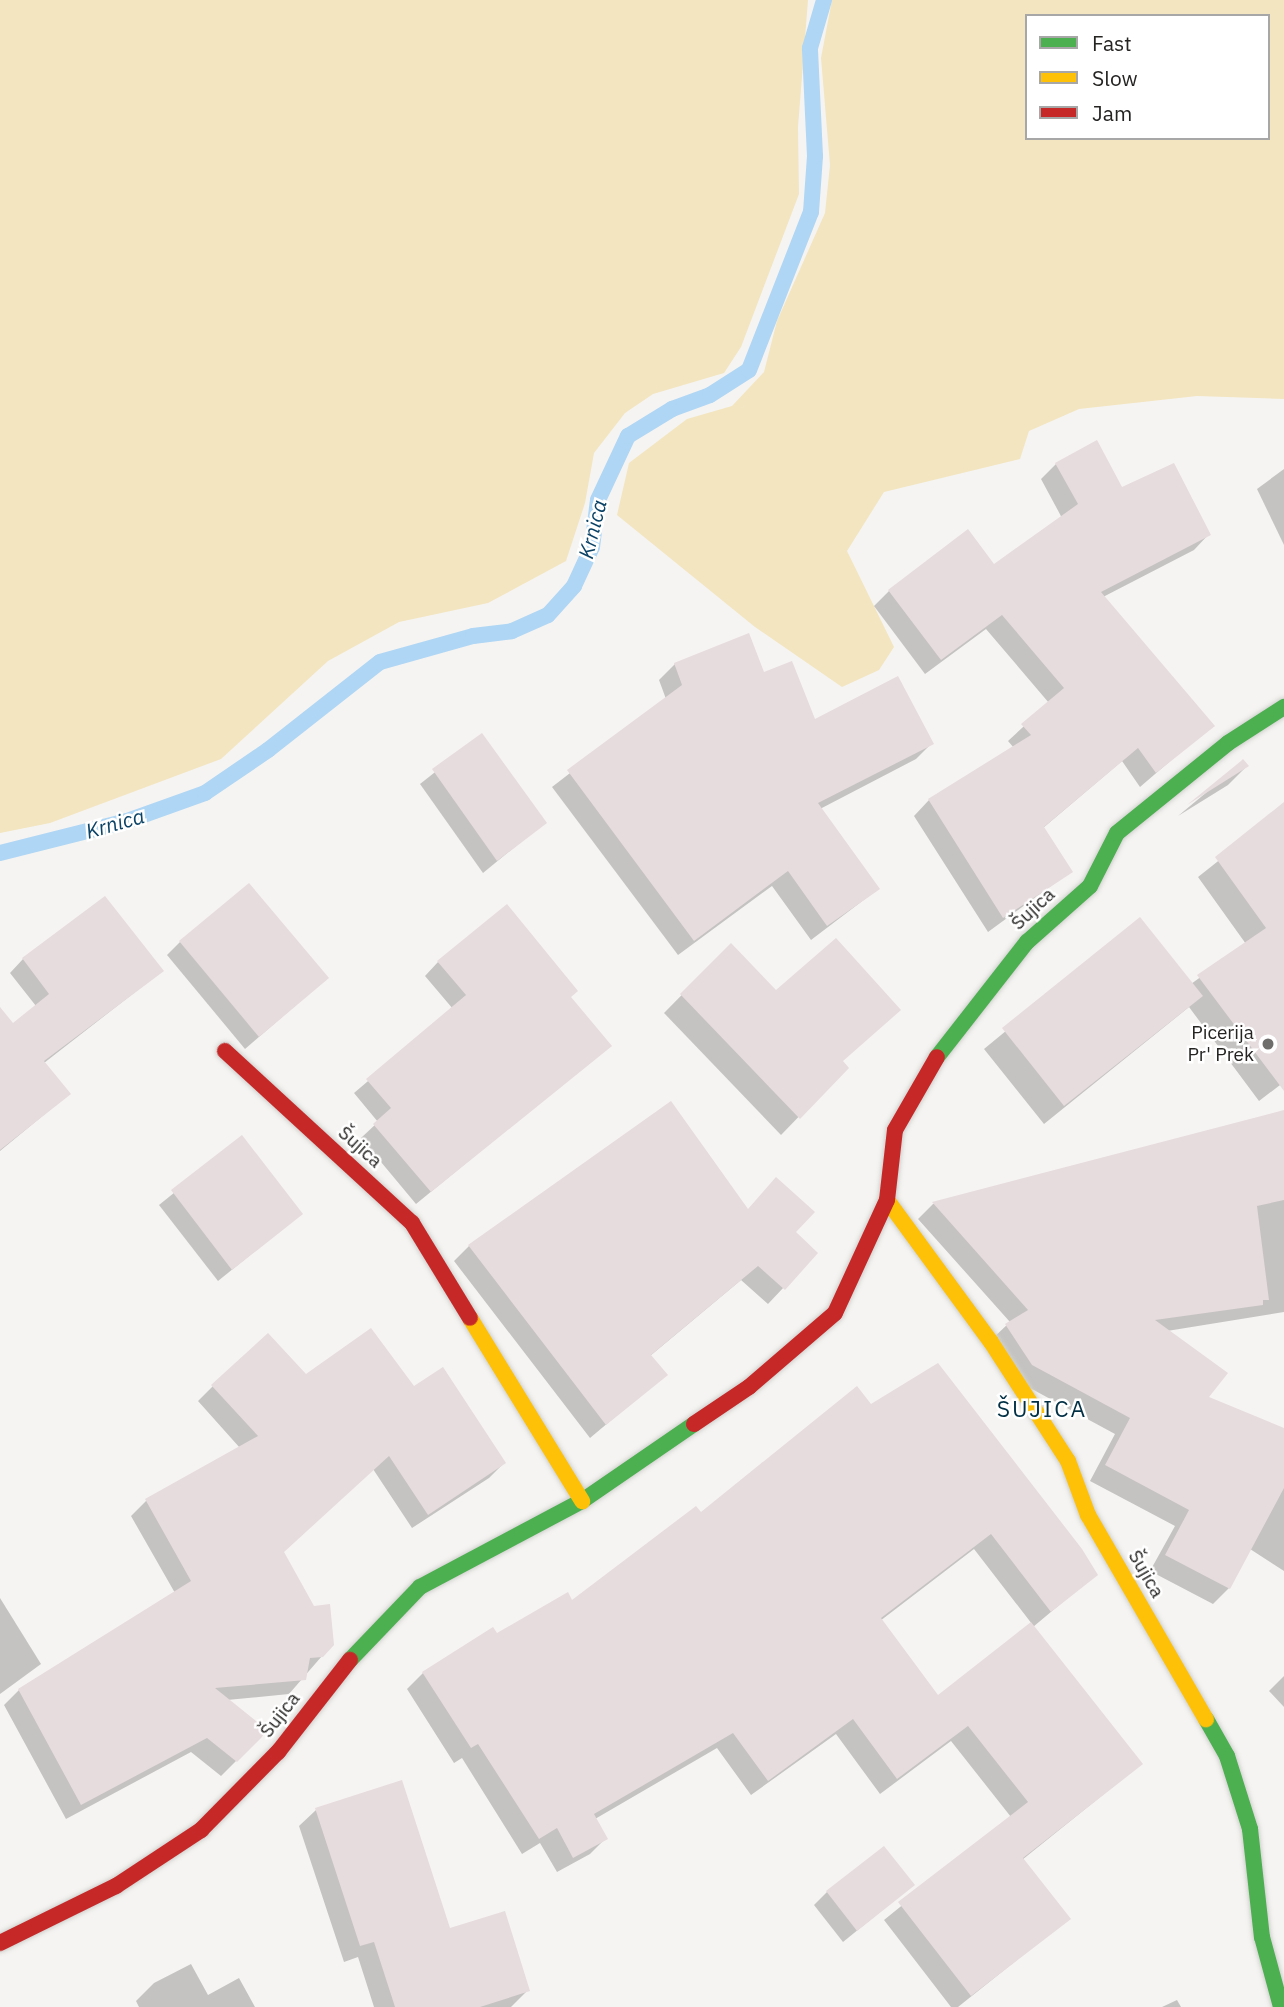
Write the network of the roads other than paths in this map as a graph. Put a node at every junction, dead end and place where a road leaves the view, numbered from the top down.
1 (1284, 706) edge
2 (225, 1051) dead end
3 (887, 1200) junction
4 (582, 1501) junction
5 (0, 1942) edge
6 (1281, 2007) edge

1 - 3 street, Šujica
2 - 4 street, Šujica
3 - 4 street, Šujica
3 - 6 street, Šujica
4 - 5 street, Šujica

